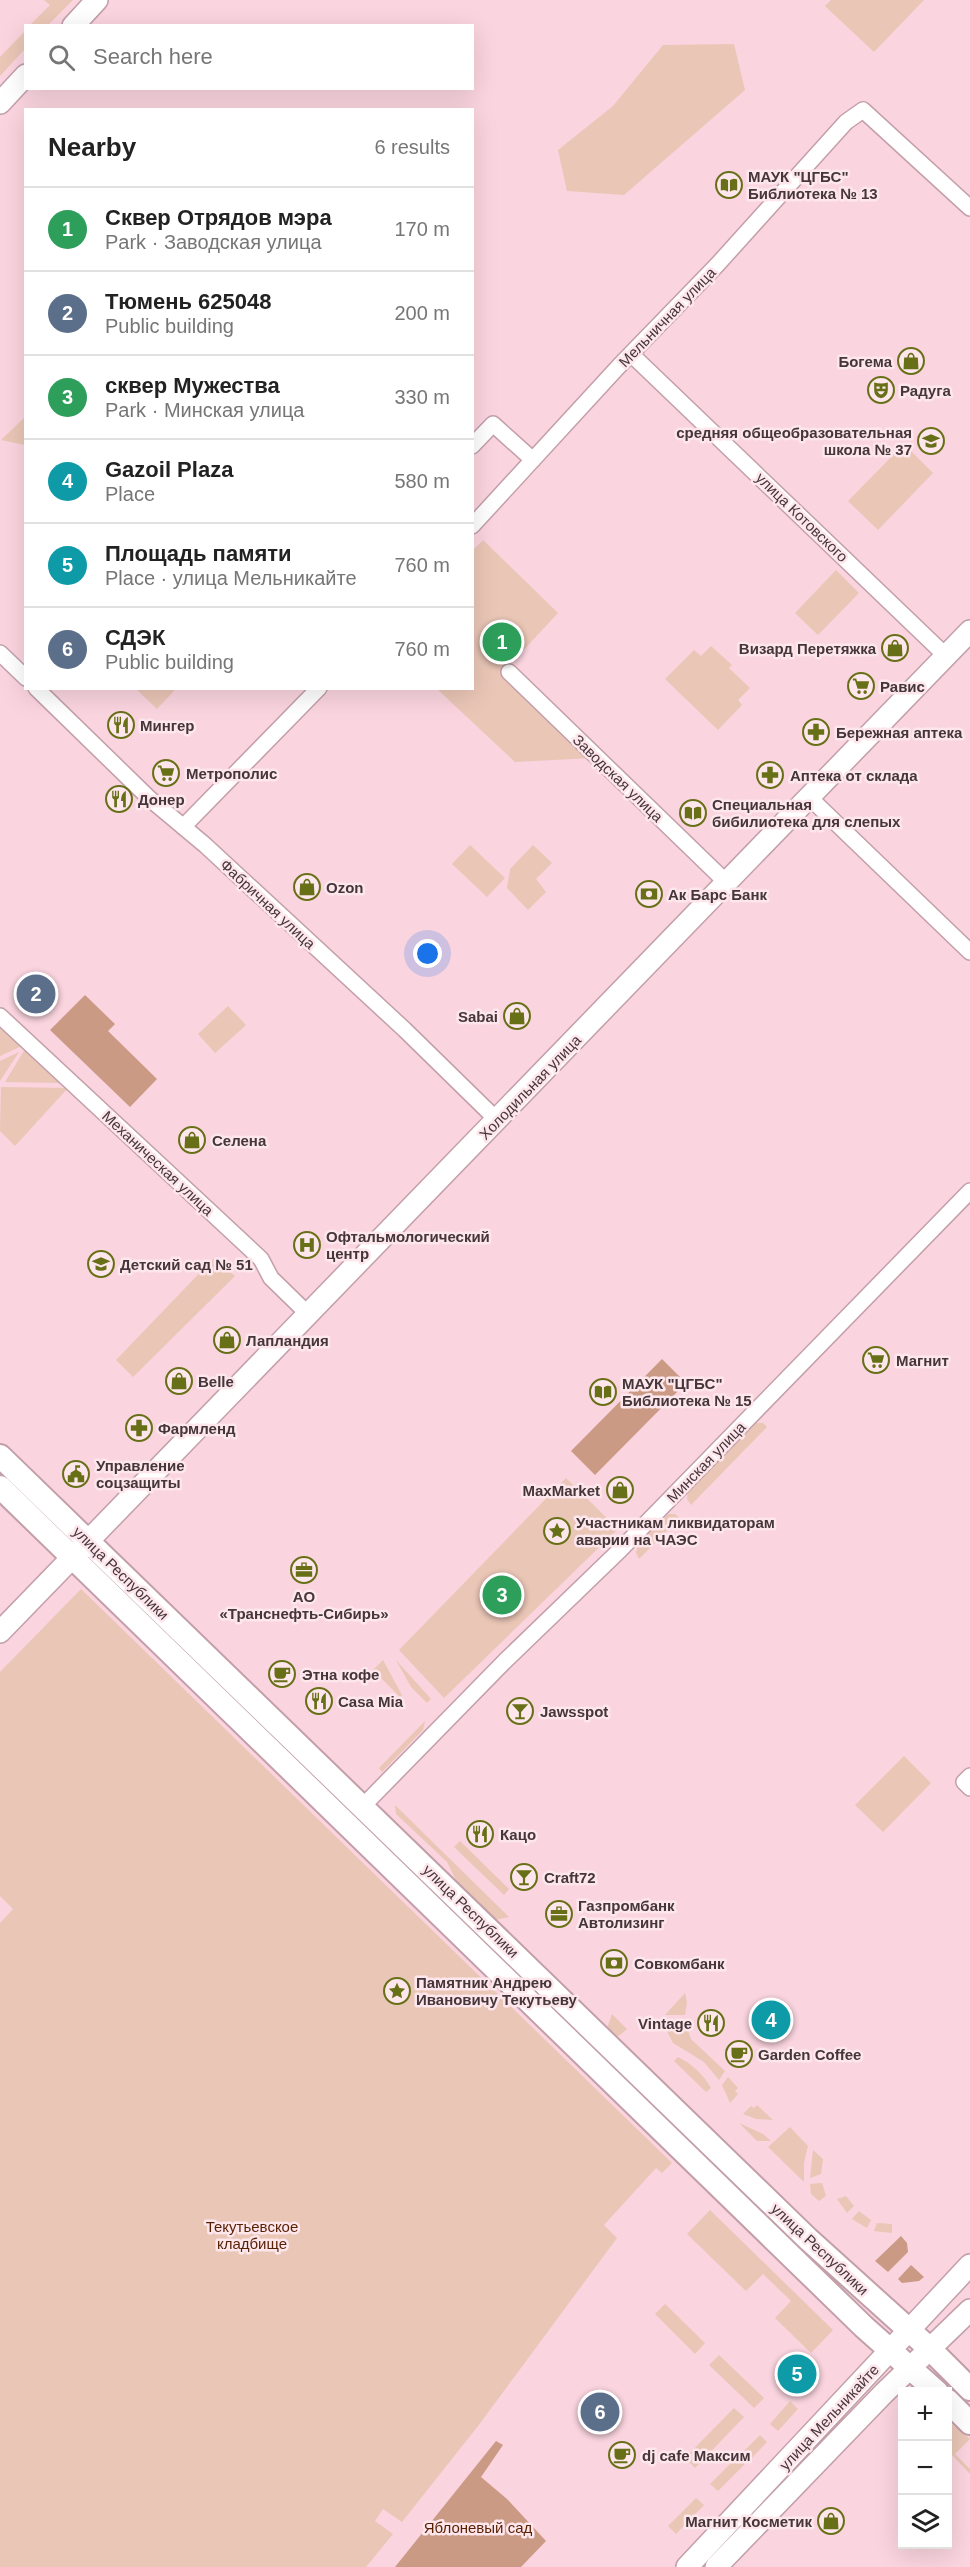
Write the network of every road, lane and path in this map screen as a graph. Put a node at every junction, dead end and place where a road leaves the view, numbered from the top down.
1 (97, 0) edge
2 (75, 24) edge
3 (24, 77) edge
4 (0, 102) edge
5 (970, 208) edge
6 (631, 354) junction
7 (474, 444) edge
8 (533, 460) junction
9 (474, 524) edge
10 (970, 631) edge
11 (0, 653) edge
12 (946, 656) junction
13 (508, 672) dead end
14 (24, 676) edge
15 (38, 690) edge
16 (317, 690) edge
17 (809, 797) junction
18 (183, 826) junction
19 (727, 883) junction
20 (970, 952) edge
21 (0, 1016) edge
22 (498, 1120) junction
23 (970, 1191) edge
24 (309, 1315) junction
25 (0, 1456) edge
26 (0, 1487) edge
27 (81, 1550) junction
28 (0, 1632) edge
29 (970, 1776) edge
30 (970, 1788) edge
31 (363, 1806) junction
32 (970, 2265) edge
33 (970, 2310) edge
34 (908, 2331) junction
35 (930, 2349) junction
36 (892, 2351) junction
37 (910, 2368) junction
38 (933, 2387) edge
39 (970, 2389) edge
40 (952, 2405) edge
41 (970, 2423) edge
42 (687, 2567) edge
43 (716, 2567) edge

1 - 2 street
3 - 4 street
5 - 6 street, Мельничная улица
6 - 8 street, Мельничная улица
6 - 12 street, улица Котовского
7 - 8 street
8 - 9 street, Мельничная улица
10 - 12 street, Холодильная улица
11 - 14 street
12 - 17 street, Холодильная улица
13 - 19 street, Заводская улица
15 - 18 street, Фабричная улица
16 - 18 street
17 - 19 street, Холодильная улица
17 - 20 street
18 - 22 street, Фабричная улица
19 - 22 street, Холодильная улица
21 - 24 street, Механическая улица
22 - 24 street, Холодильная улица
23 - 31 street, Минская улица
24 - 27 street, Холодильная улица
25 - 27 main road, улица Республики
26 - 27 main road, улица Республики
27 - 28 street, Холодильная улица
27 - 31 main road, улица Республики
27 - 36 main road, улица Республики
29 - 30 street
31 - 34 main road, улица Республики
32 - 34 street, улица Мельникайте
33 - 35 street, улица Мельникайте
34 - 35 main road, улица Республики
34 - 36 street, улица Мельникайте
35 - 37 street, улица Мельникайте
35 - 39 main road, улица Республики
36 - 37 main road, улица Республики
36 - 42 street, улица Мельникайте
37 - 38 main road, улица Республики
37 - 43 street, улица Мельникайте
40 - 41 main road

